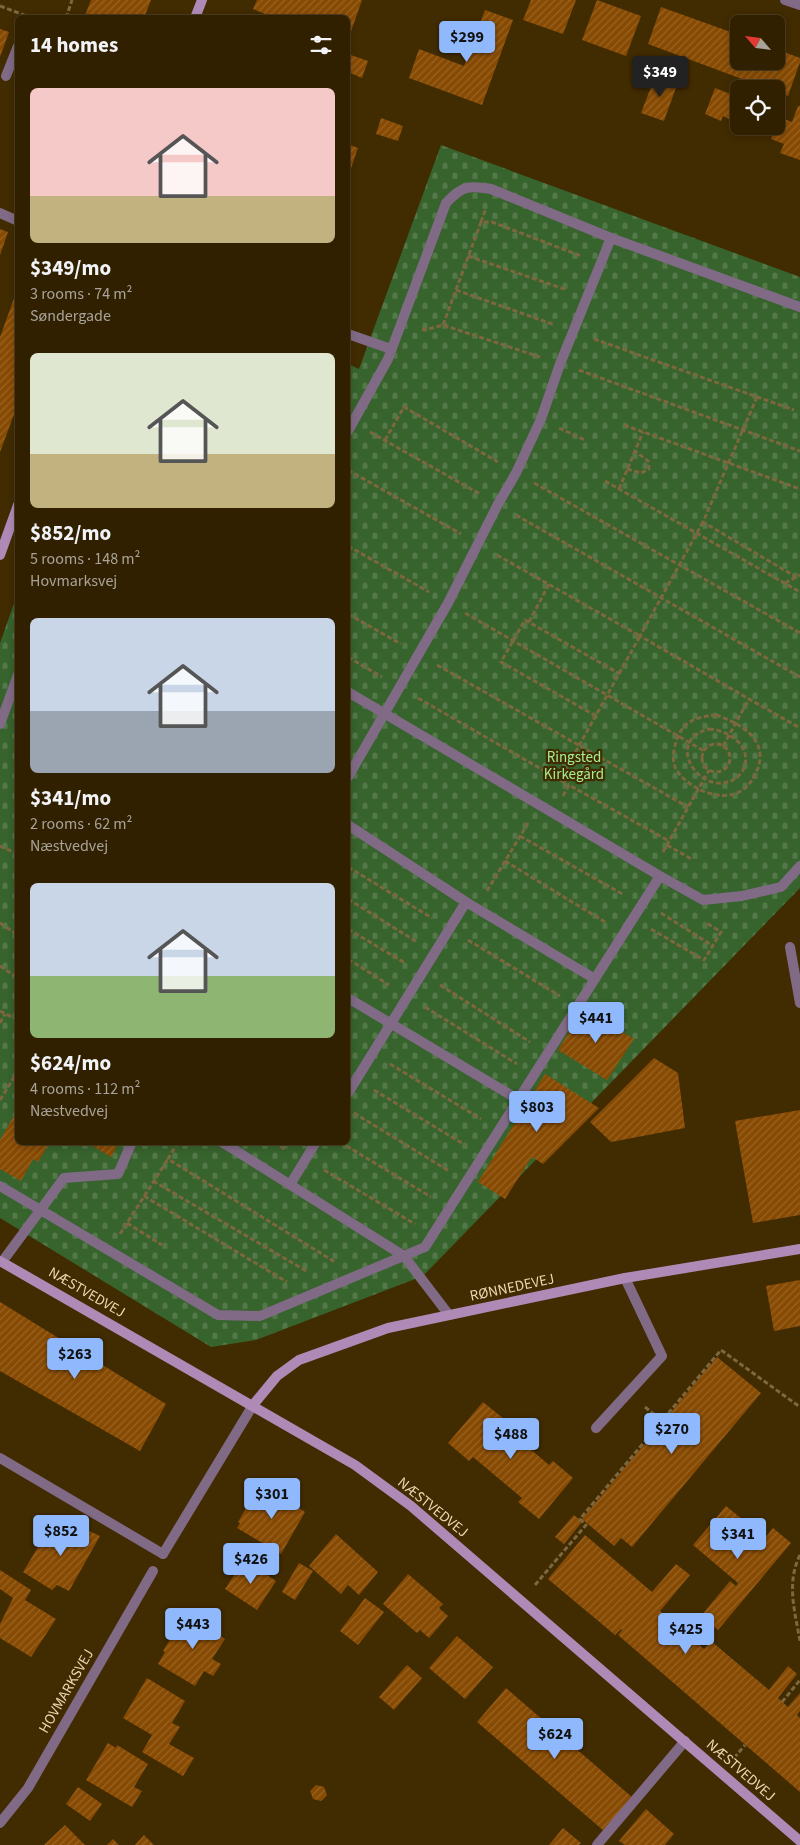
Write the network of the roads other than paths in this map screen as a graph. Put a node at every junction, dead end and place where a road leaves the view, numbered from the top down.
1 (202, 0) edge
2 (785, 0) edge
3 (800, 6) edge
4 (196, 15) edge
5 (15, 54) edge
6 (6, 76) dead end
7 (0, 213) edge
8 (15, 220) edge
9 (611, 238) junction
10 (800, 308) edge
11 (350, 335) edge
12 (391, 349) junction
13 (350, 426) edge
14 (15, 513) edge
15 (0, 555) edge
16 (15, 683) edge
17 (350, 693) edge
18 (384, 713) junction
19 (0, 724) edge
20 (350, 773) edge
21 (350, 826) edge
22 (800, 866) edge
23 (656, 874) junction
24 (466, 902) junction
25 (790, 947) dead end
26 (595, 979) junction
27 (799, 996) edge
28 (350, 999) edge
29 (390, 1023) junction
30 (350, 1090) edge
31 (519, 1100) junction
32 (131, 1145) edge
33 (227, 1145) edge
34 (314, 1145) edge
35 (290, 1185) junction
36 (0, 1186) edge
37 (41, 1209) junction
38 (800, 1249) edge
39 (404, 1256) junction
40 (1, 1261) edge
41 (625, 1278) junction
42 (449, 1315) junction
43 (253, 1405) junction
44 (596, 1428) dead end
45 (0, 1458) edge
46 (153, 1571) dead end
47 (685, 1741) junction
48 (0, 1823) edge
49 (800, 1841) edge
50 (597, 1845) edge

1 - 4 street
2 - 3 street
5 - 6 street
7 - 8 street
9 - 10 street
9 - 12 street
9 - 18 street
11 - 12 street
12 - 13 street
14 - 15 street
16 - 19 street
17 - 18 street
18 - 20 street
18 - 23 street
21 - 24 street
22 - 23 street
23 - 26 street
24 - 26 street
24 - 29 street
25 - 27 street
26 - 31 street
28 - 29 street
29 - 30 street
29 - 31 street
31 - 39 street
32 - 37 street
33 - 35 street
34 - 35 street
35 - 39 street
36 - 37 street
37 - 39 street
37 - 40 street
38 - 41 street, RØNNEDEVEJ
39 - 42 street
40 - 43 street, NÆSTVEDVEJ
41 - 42 street, RØNNEDEVEJ
41 - 44 street
42 - 43 street, RØNNEDEVEJ
43 - 45 street
43 - 47 street, NÆSTVEDVEJ
46 - 48 street, HOVMARKSVEJ
47 - 49 street, NÆSTVEDVEJ
47 - 50 street

